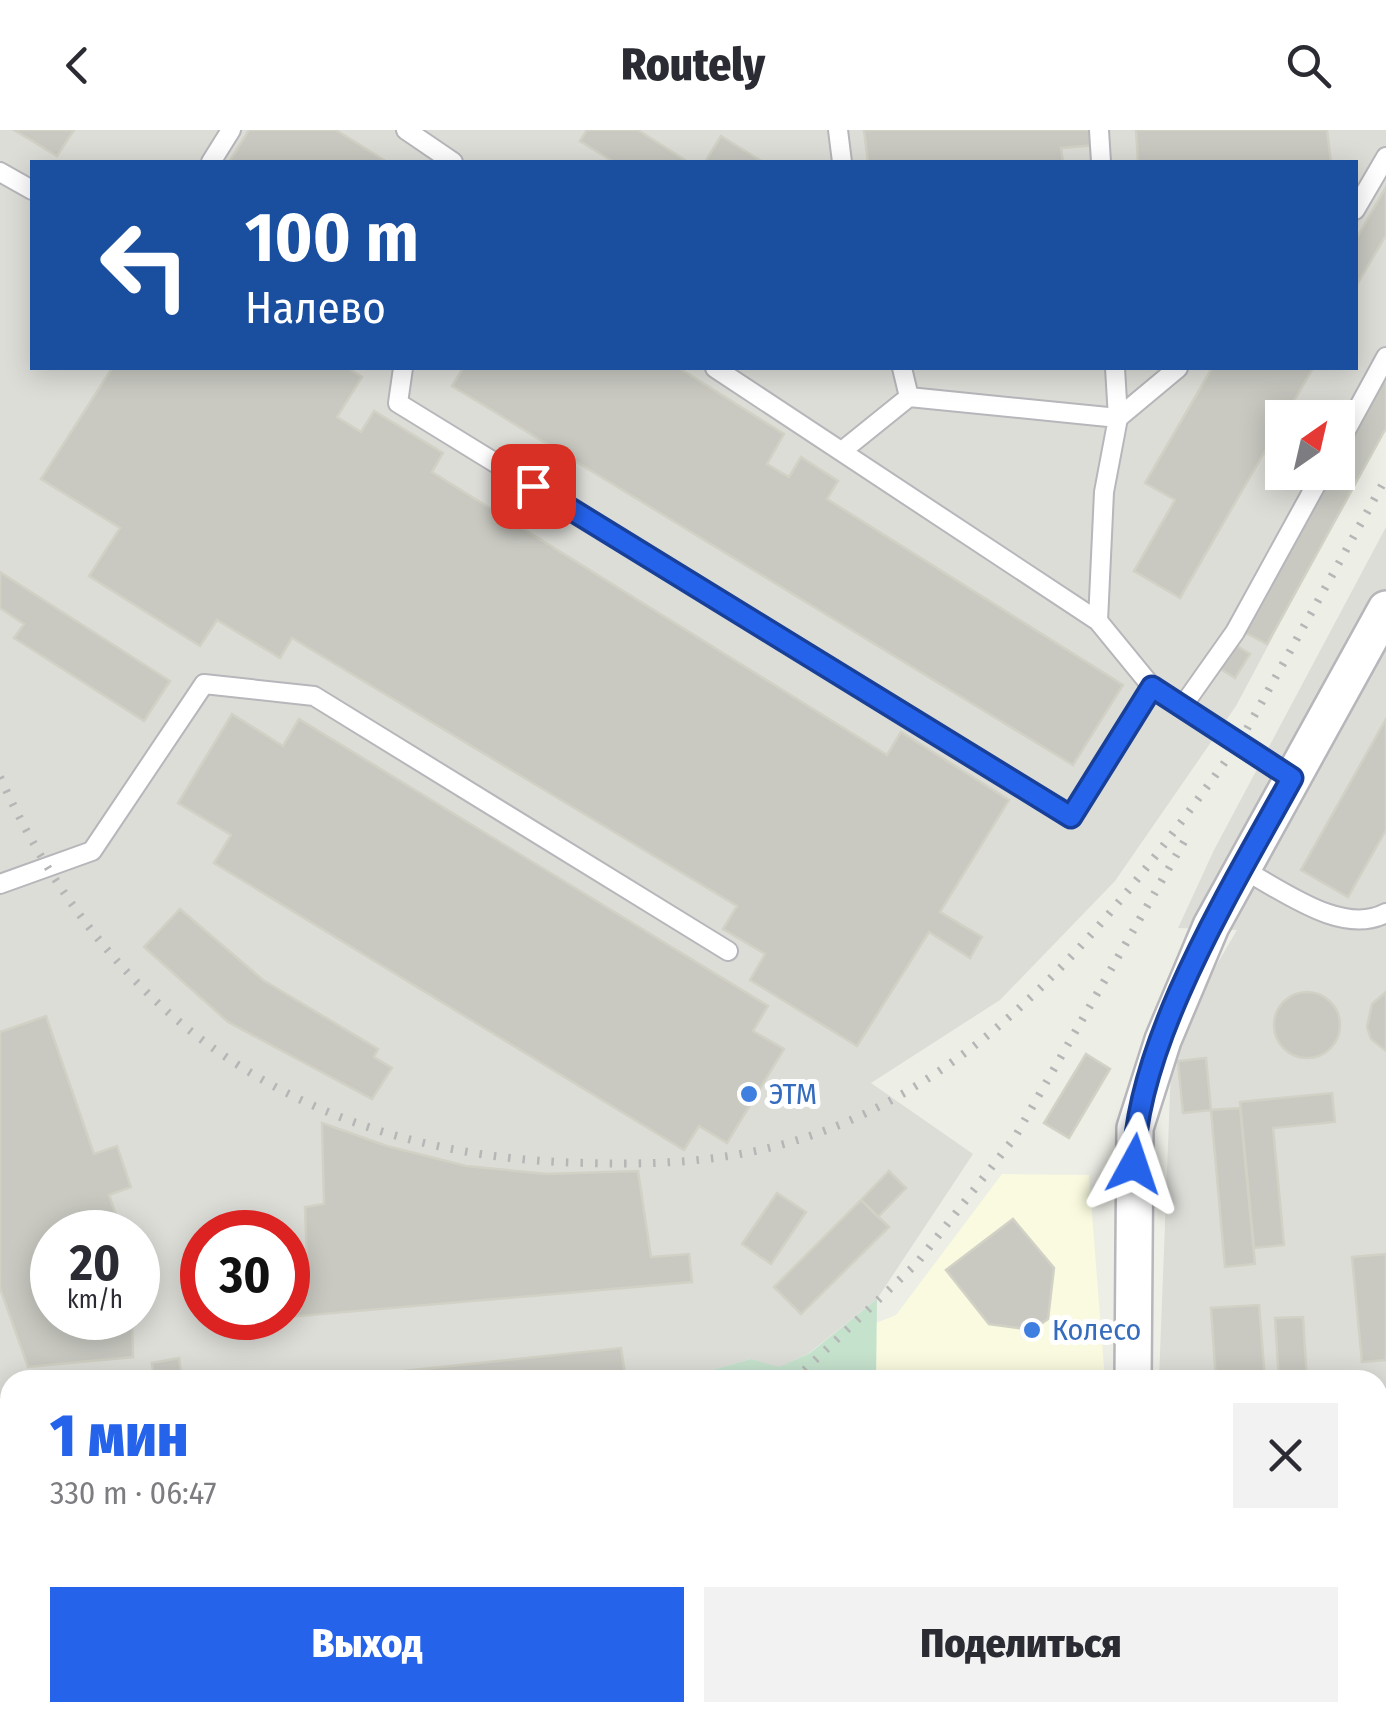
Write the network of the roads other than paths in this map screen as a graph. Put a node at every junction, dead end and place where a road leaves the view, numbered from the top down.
1 (231, 130) edge
2 (406, 130) edge
3 (838, 130) edge
4 (1099, 130) edge
5 (1386, 157) edge
6 (212, 160) edge
7 (450, 160) edge
8 (842, 160) edge
9 (1101, 160) edge
10 (0, 172) edge
11 (30, 189) edge
12 (1358, 205) edge
13 (1386, 358) edge
14 (403, 370) edge
15 (718, 370) edge
16 (902, 370) edge
17 (1114, 370) edge
18 (1176, 370) edge
19 (908, 396) junction
20 (1355, 415) edge
21 (1118, 418) junction
22 (842, 451) junction
23 (1312, 490) edge
24 (1386, 610) edge
25 (1098, 621) junction
26 (1152, 687) junction
27 (1182, 707) junction
28 (1292, 778) junction
29 (1242, 869) junction
30 (0, 884) edge
31 (1386, 913) edge
32 (728, 951) dead end
33 (1133, 1370) edge

1 - 6 lane
2 - 7 lane
3 - 8 lane
4 - 9 lane
5 - 12 lane
10 - 11 lane
13 - 20 lane
14 - 26 lane
15 - 22 lane
16 - 19 lane
17 - 21 lane
18 - 21 lane
19 - 21 lane
19 - 22 lane
21 - 25 lane
22 - 25 lane
23 - 27 lane
24 - 28 street
25 - 26 lane
26 - 27 lane
27 - 28 lane
28 - 29 street
29 - 31 lane
29 - 33 street
30 - 32 lane

